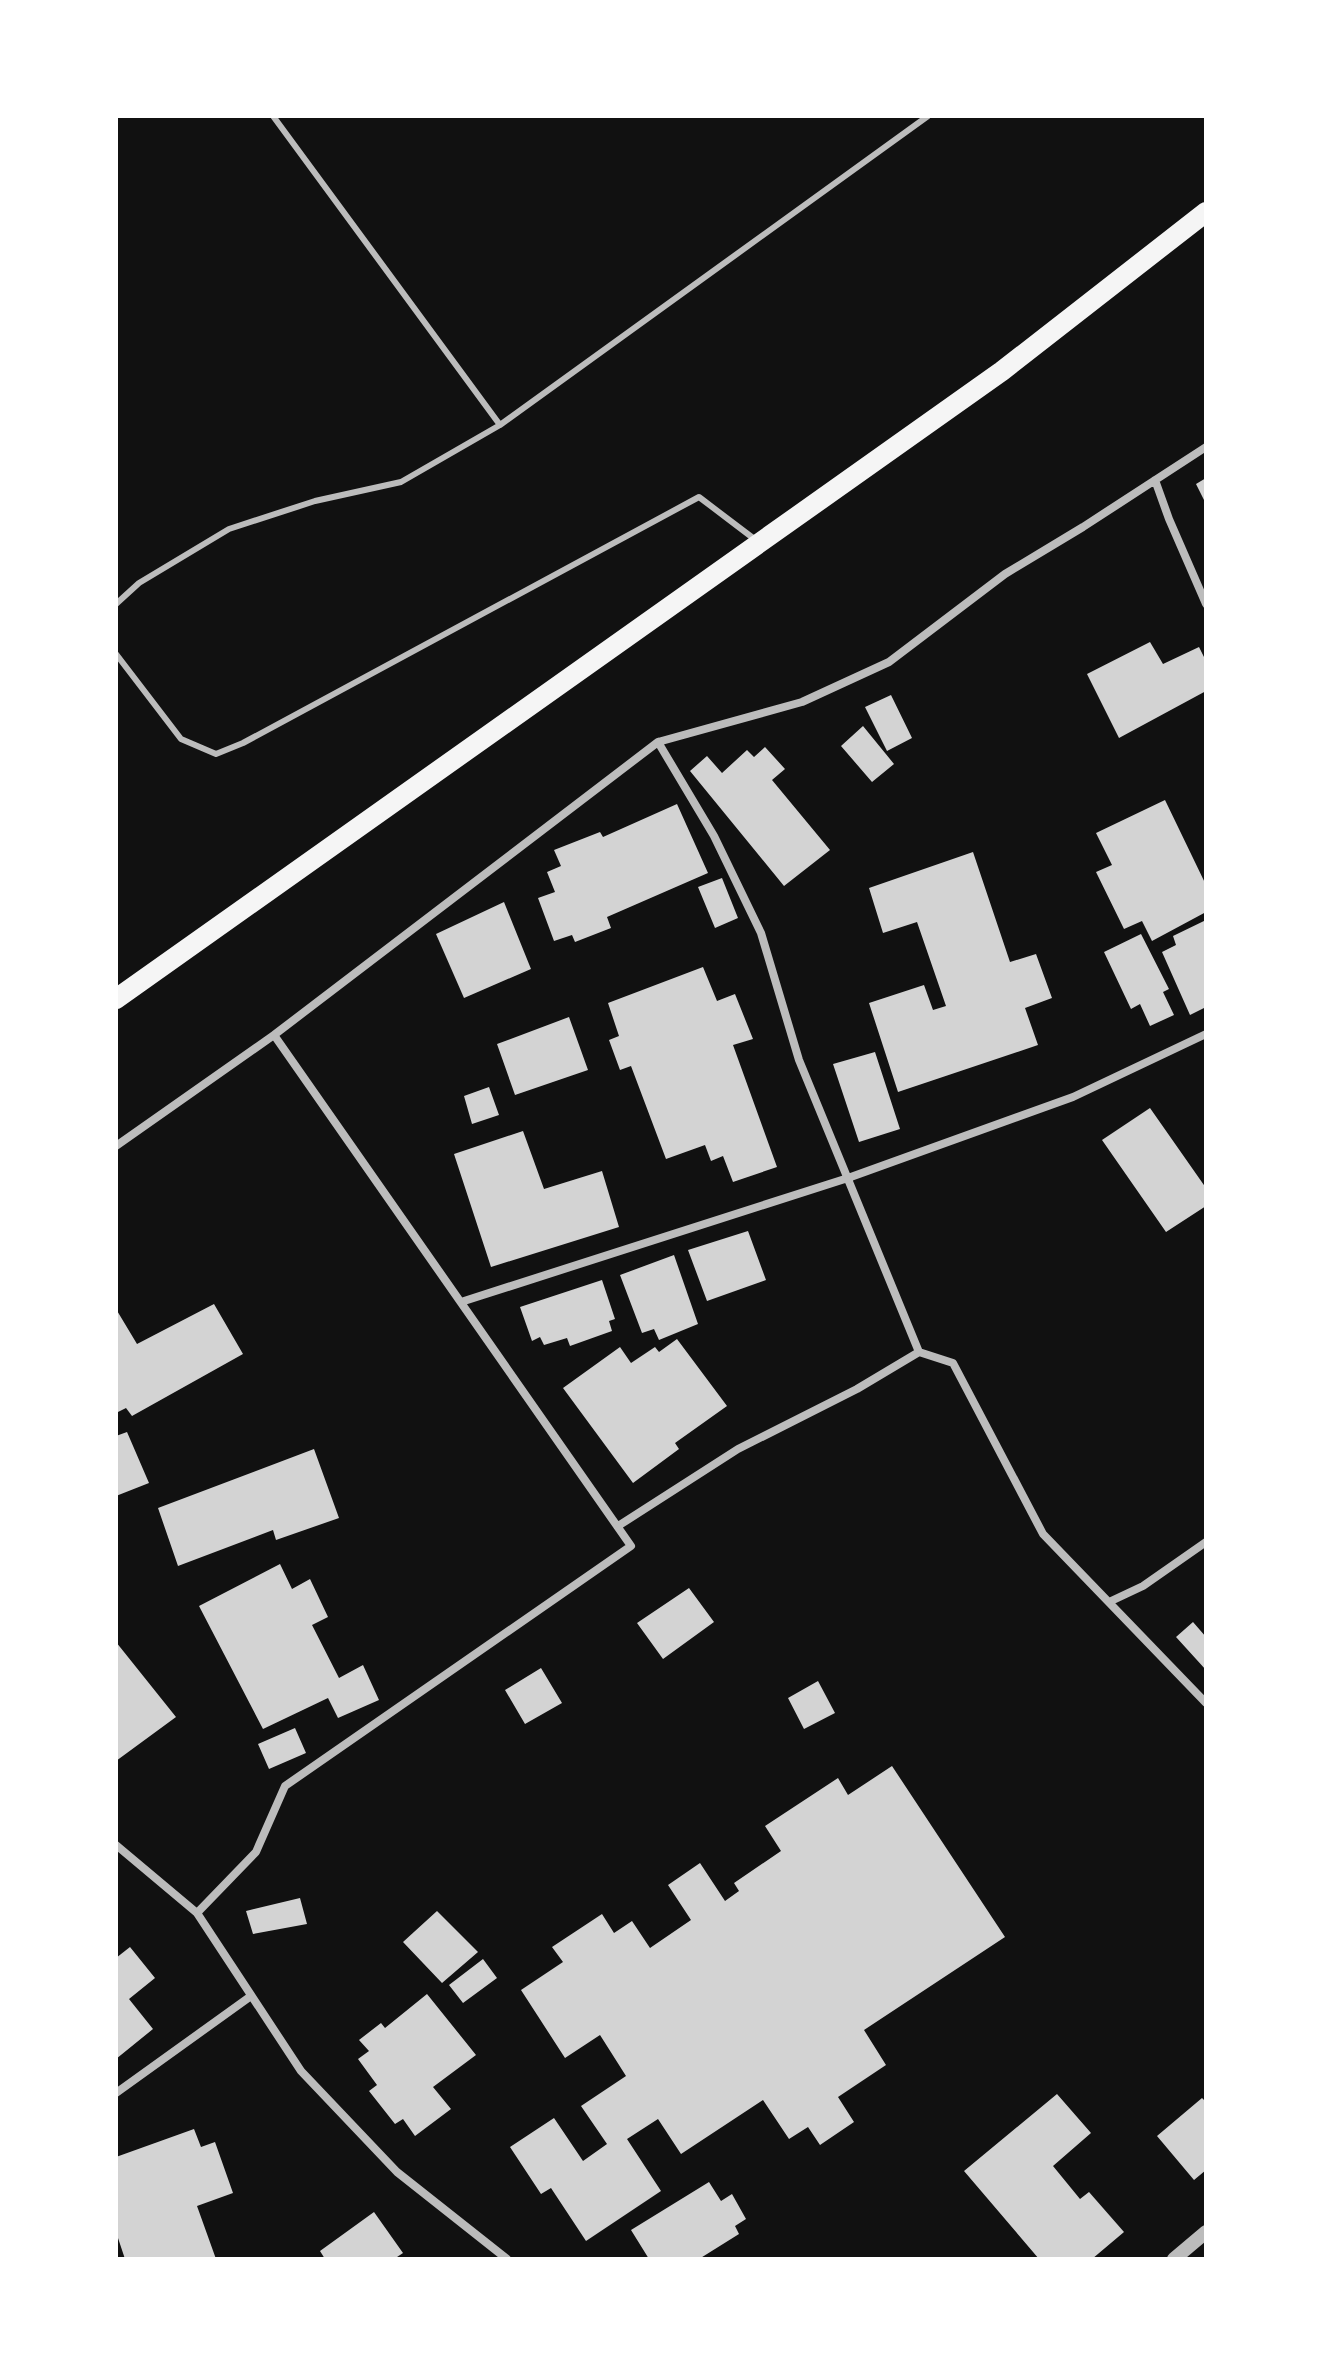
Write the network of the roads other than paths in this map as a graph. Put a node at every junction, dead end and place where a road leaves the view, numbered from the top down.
1 (273, 116) edge
2 (928, 116) edge
3 (1206, 212) edge
4 (500, 425) junction
5 (1206, 447) edge
6 (1155, 480) junction
7 (759, 542) junction
8 (116, 604) edge
9 (1206, 604) edge
10 (116, 654) edge
11 (658, 742) junction
12 (116, 999) edge
13 (1206, 1034) edge
14 (274, 1035) junction
15 (116, 1146) edge
16 (848, 1178) junction
17 (461, 1302) junction
18 (919, 1352) junction
19 (618, 1526) junction
20 (1206, 1542) edge
21 (1109, 1602) junction
22 (1206, 1703) edge
23 (116, 1845) edge
24 (197, 1913) junction
25 (251, 1996) junction
26 (116, 2093) edge
27 (1206, 2232) edge
28 (507, 2259) edge
29 (1174, 2259) edge

1 - 4 lane
2 - 4 lane
3 - 7 main road
4 - 8 lane
5 - 6 street
6 - 9 street
6 - 11 street
7 - 10 lane
7 - 12 main road
11 - 14 street
11 - 16 street
13 - 16 street
14 - 15 street
14 - 17 street
16 - 17 street
16 - 18 street
17 - 19 street
18 - 19 street
18 - 21 street
19 - 24 street
20 - 21 street
21 - 22 street
23 - 24 street
24 - 25 street
25 - 26 street
25 - 28 street
27 - 29 street

